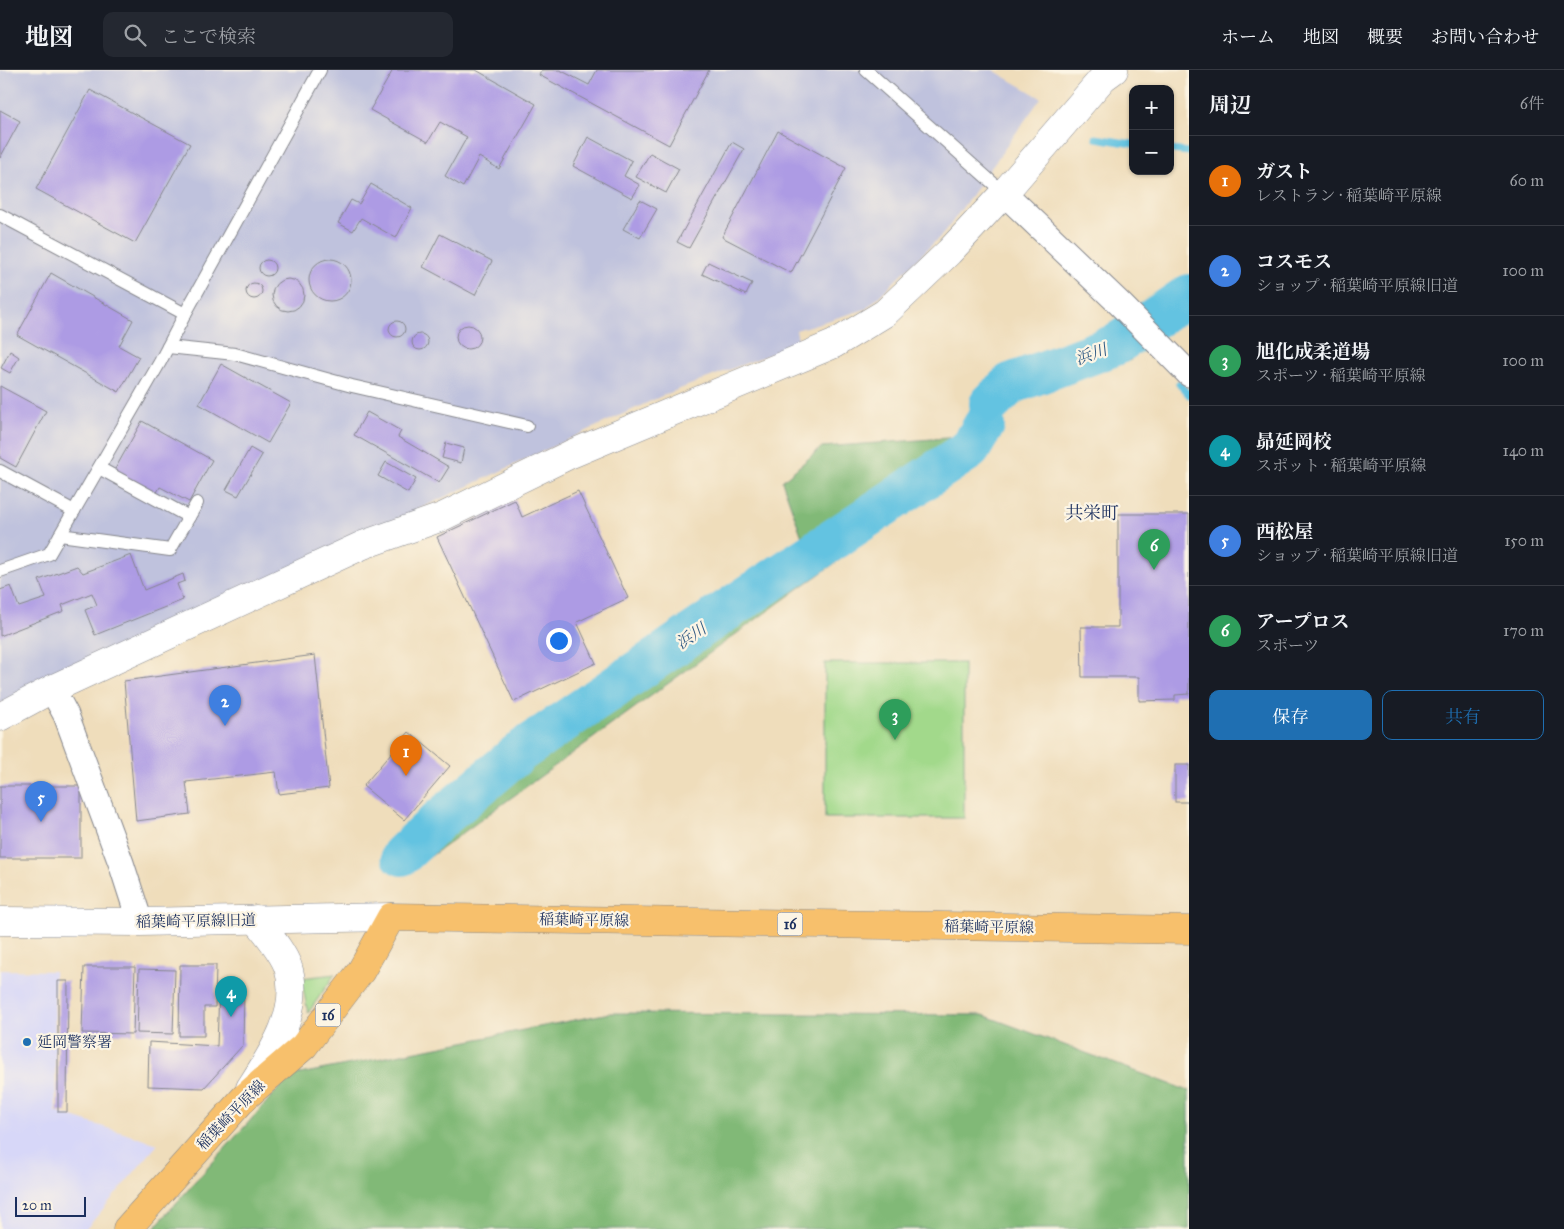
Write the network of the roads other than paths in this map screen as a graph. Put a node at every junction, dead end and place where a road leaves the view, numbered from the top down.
1 (320, 70) edge
2 (866, 70) edge
3 (1114, 70) edge
4 (1004, 193) junction
5 (0, 215) edge
6 (185, 314) junction
7 (168, 348) junction
8 (1189, 374) edge
9 (527, 426) dead end
10 (99, 468) junction
11 (0, 471) edge
12 (197, 503) dead end
13 (74, 512) junction
14 (189, 517) junction
15 (60, 535) junction
16 (0, 571) edge
17 (52, 689) junction
18 (0, 717) edge
19 (391, 917) junction
20 (256, 920) junction
21 (0, 922) edge
22 (140, 922) junction
23 (1189, 930) edge
24 (245, 1097) junction
25 (127, 1229) edge

1 - 6 lane
2 - 4 lane
3 - 4 street
4 - 8 street
4 - 17 street
5 - 6 lane
6 - 7 lane
7 - 9 lane
7 - 10 lane
10 - 13 lane
10 - 14 lane
11 - 13 lane
12 - 14 lane
13 - 15 lane
14 - 15 lane
15 - 16 lane
17 - 18 street
17 - 22 street
19 - 20 street, 稲葉崎平原線旧道
19 - 23 main road, 稲葉崎平原線 / 16
19 - 24 main road, 稲葉崎平原線 / 16
20 - 22 street, 稲葉崎平原線旧道
20 - 24 street
21 - 22 street, 稲葉崎平原線旧道
24 - 25 main road, 稲葉崎平原線 / 16

